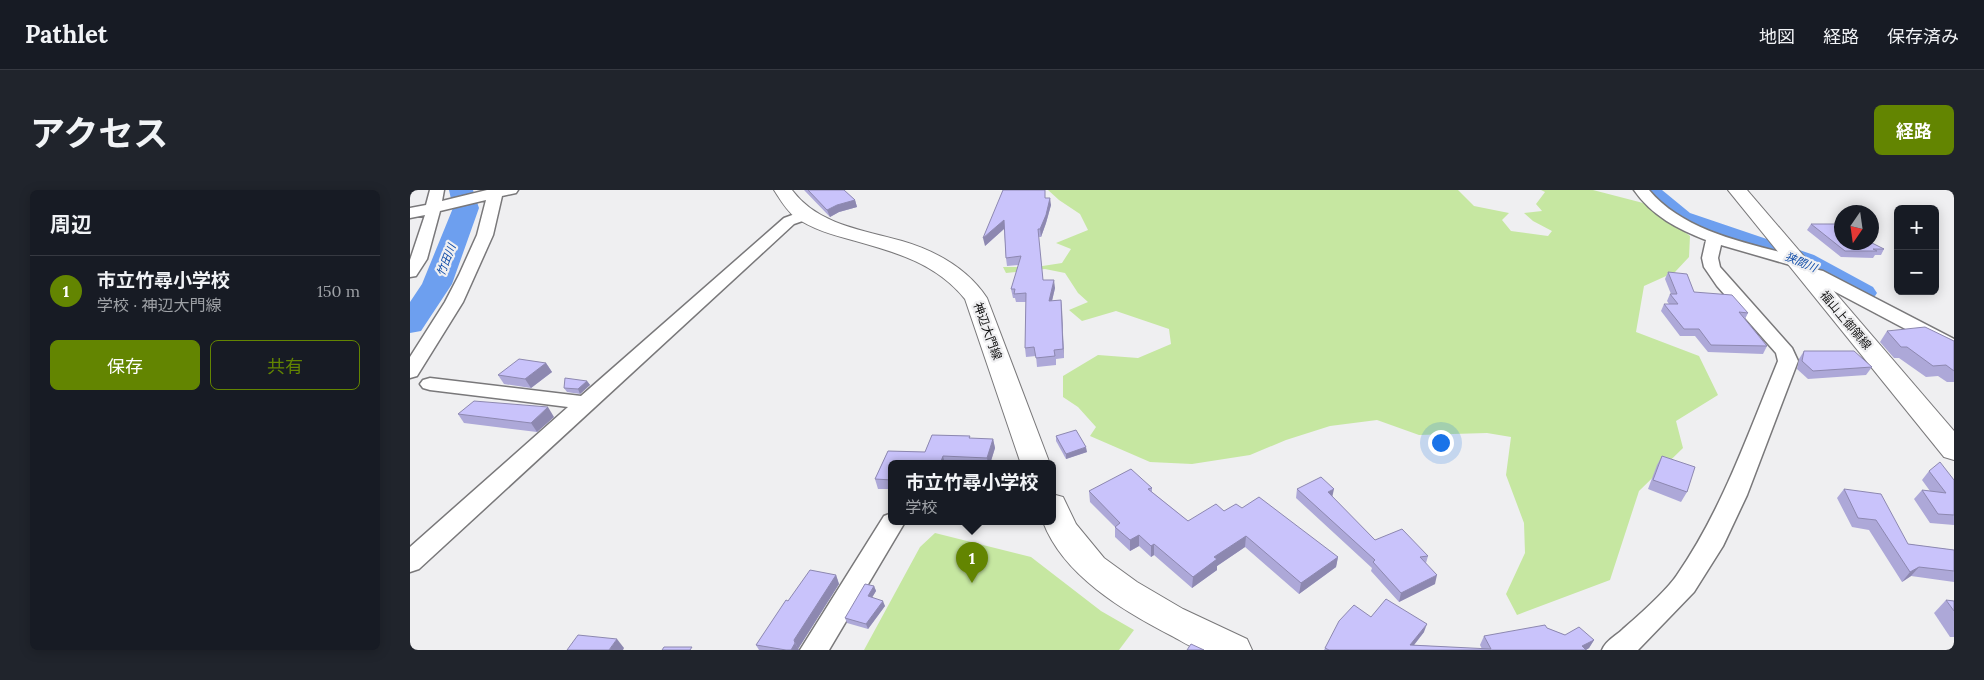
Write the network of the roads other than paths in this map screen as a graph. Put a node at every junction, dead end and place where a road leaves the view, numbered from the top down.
1 (437, 190) edge
2 (783, 190) edge
3 (1641, 190) edge
4 (1737, 190) edge
5 (497, 192) edge
6 (436, 207) junction
7 (410, 212) edge
8 (806, 215) junction
9 (1715, 237) junction
10 (1796, 261) junction
11 (410, 272) edge
12 (1954, 347) edge
13 (410, 372) edge
14 (430, 384) dead end
15 (585, 403) junction
16 (1954, 450) edge
17 (1030, 460) edge
18 (1056, 515) edge
19 (890, 525) edge
20 (410, 562) edge
21 (814, 650) edge
22 (1234, 650) edge
23 (1616, 650) edge

1 - 6 street
2 - 8 main road, 神辺大門線
3 - 9 street
4 - 10 main road, 福山上御領線
5 - 6 street
5 - 13 street
6 - 7 street
6 - 11 street
8 - 15 street
8 - 17 main road, 神辺大門線
9 - 10 street
9 - 23 street
10 - 12 street
10 - 16 main road, 福山上御領線
14 - 15 street
15 - 20 street
18 - 22 main road
19 - 21 street

